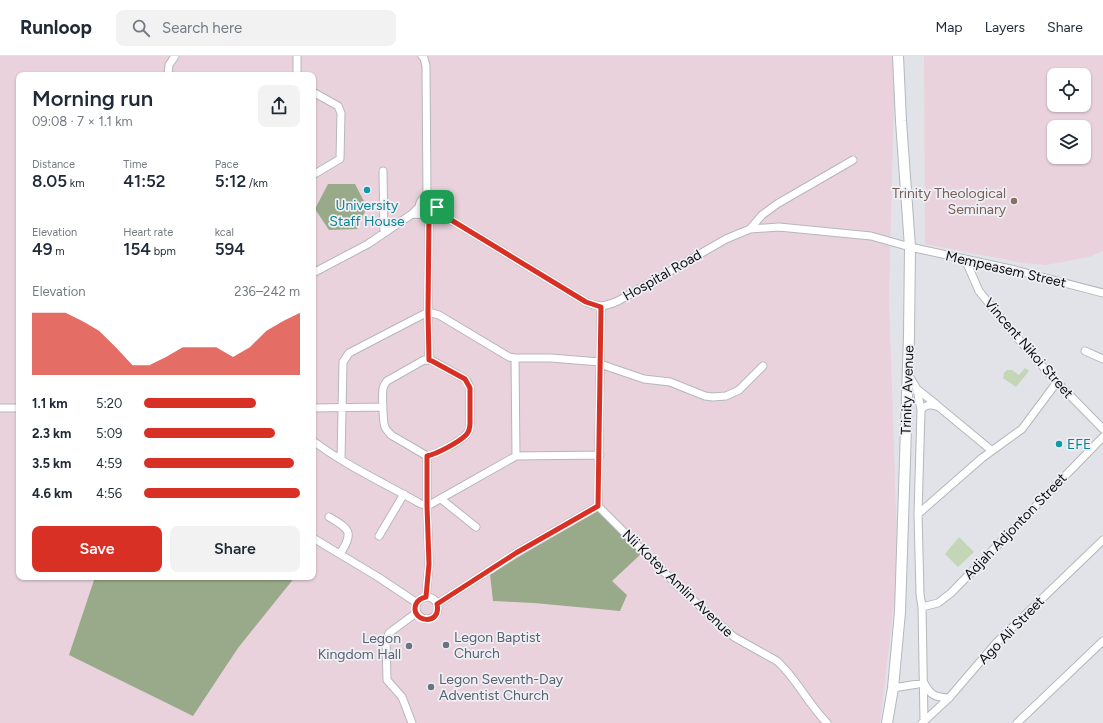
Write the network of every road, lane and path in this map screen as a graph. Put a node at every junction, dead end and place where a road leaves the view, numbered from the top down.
1 (175, 56) edge
2 (298, 56) edge
3 (422, 56) edge
4 (898, 56) edge
5 (168, 72) edge
6 (297, 72) edge
7 (316, 94) edge
8 (853, 160) dead end
9 (383, 171) dead end
10 (316, 173) edge
11 (427, 197) junction
12 (429, 211) junction
13 (750, 229) junction
14 (384, 233) junction
15 (910, 247) junction
16 (965, 259) junction
17 (316, 271) edge
18 (1103, 293) edge
19 (601, 307) junction
20 (428, 312) junction
21 (1085, 351) dead end
22 (515, 358) junction
23 (1103, 358) edge
24 (429, 360) junction
25 (600, 363) junction
26 (764, 366) dead end
27 (908, 373) junction
28 (1057, 382) junction
29 (917, 389) junction
30 (383, 407) junction
31 (939, 407) junction
32 (0, 408) edge
33 (16, 408) edge
34 (316, 408) edge
35 (341, 408) junction
36 (923, 408) junction
37 (1103, 429) edge
38 (1103, 437) edge
39 (316, 443) edge
40 (991, 450) junction
41 (600, 455) junction
42 (427, 456) junction
43 (516, 456) junction
44 (341, 459) junction
45 (404, 494) junction
46 (441, 499) junction
47 (427, 505) junction
48 (598, 506) junction
49 (918, 514) junction
50 (329, 517) dead end
51 (476, 527) dead end
52 (380, 536) dead end
53 (316, 540) edge
54 (1103, 540) edge
55 (340, 554) junction
56 (426, 597) junction
57 (417, 603) junction
58 (437, 604) junction
59 (922, 607) junction
60 (416, 613) junction
61 (1103, 641) edge
62 (924, 683) junction
63 (893, 688) junction
64 (949, 698) junction
65 (923, 722) edge
66 (412, 723) edge
67 (827, 723) edge
68 (888, 723) edge
69 (1017, 723) edge

1 - 5 street
2 - 6 street
3 - 11 street
4 - 15 street, Trinity Avenue
7 - 10 street
8 - 13 street
9 - 14 street
11 - 12 street
11 - 12 street
12 - 14 street
12 - 19 street
12 - 20 street
13 - 15 street, Hospital Road
13 - 19 street, Hospital Road
14 - 17 street
15 - 16 street, Mempeasem Street
15 - 27 street, Trinity Avenue
16 - 18 street, Mempeasem Street
16 - 28 street, Vincent Nikoi Street
19 - 25 street
20 - 22 street
20 - 24 street
20 - 35 street
21 - 23 street
22 - 25 street
22 - 43 street
24 - 30 street
24 - 42 street
25 - 26 street
25 - 41 street
27 - 29 street
27 - 63 street, Trinity Avenue
28 - 37 street, Vincent Nikoi Street
28 - 40 street
29 - 31 street
29 - 36 street
30 - 35 street
30 - 42 street
31 - 36 street
31 - 40 street
32 - 33 street
34 - 35 street
35 - 44 street
36 - 49 street
38 - 59 street, Adjah Adjonton Street
39 - 44 street
40 - 49 street
41 - 43 street
41 - 48 street
42 - 47 street
43 - 46 street
44 - 45 street
45 - 47 street
45 - 52 street
46 - 47 street
46 - 51 street
47 - 56 street
48 - 58 street
48 - 67 street, Nii Kotey Amlin Avenue
49 - 59 street
50 - 55 street
53 - 55 street
54 - 64 street, Ago Ali Street
55 - 57 street
56 - 57 street
56 - 58 street
57 - 60 street
58 - 60 street
59 - 62 street
60 - 66 street
61 - 69 street
62 - 63 street
62 - 64 street
62 - 65 street
63 - 68 street, Trinity Avenue
64 - 65 street, Ago Ali Street

